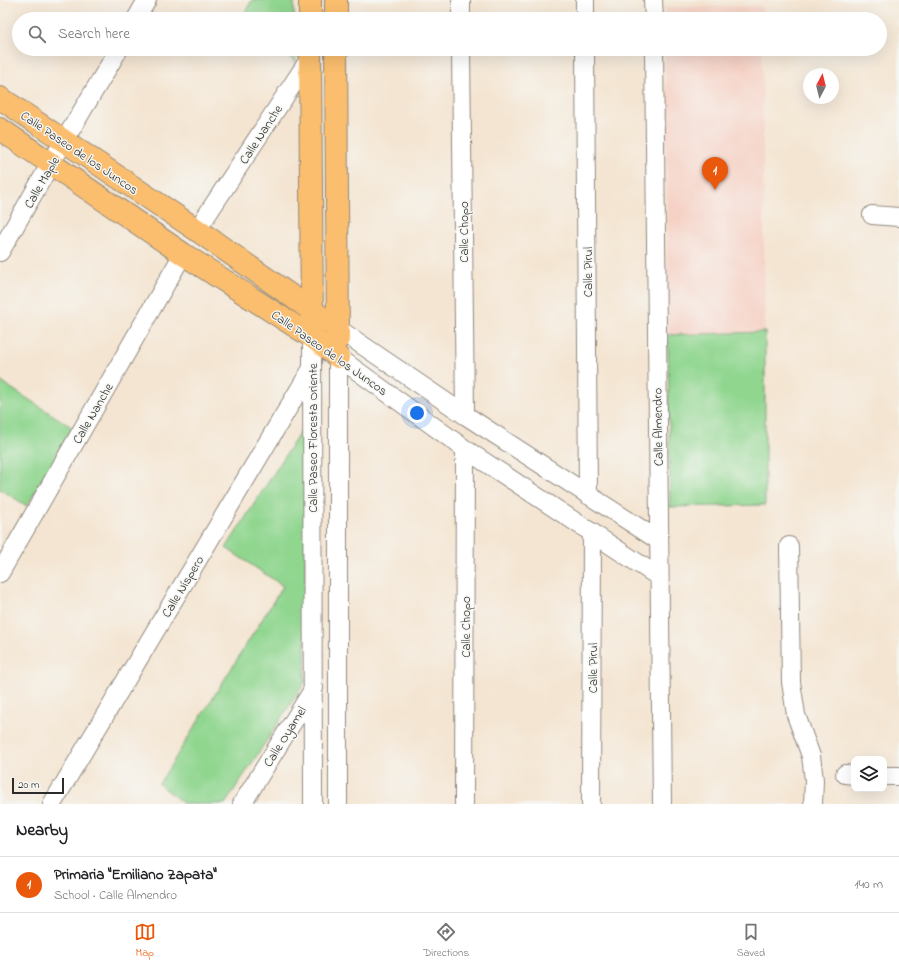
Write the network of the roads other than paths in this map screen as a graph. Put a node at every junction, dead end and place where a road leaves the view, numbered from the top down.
1 (147, 0) edge
2 (310, 0) edge
3 (336, 0) edge
4 (461, 0) edge
5 (585, 0) edge
6 (654, 0) edge
7 (140, 12) edge
8 (310, 12) edge
9 (336, 12) edge
10 (461, 12) edge
11 (585, 12) edge
12 (654, 12) edge
13 (114, 56) edge
14 (308, 56) edge
15 (310, 56) edge
16 (336, 56) edge
17 (462, 56) edge
18 (585, 56) edge
19 (654, 56) edge
20 (0, 98) edge
21 (0, 129) edge
22 (64, 142) junction
23 (50, 164) junction
24 (872, 215) dead end
25 (899, 217) edge
26 (197, 230) junction
27 (0, 252) edge
28 (183, 254) junction
29 (312, 310) junction
30 (337, 328) junction
31 (312, 337) junction
32 (338, 357) junction
33 (312, 368) junction
34 (465, 415) junction
35 (465, 449) junction
36 (588, 495) junction
37 (592, 532) junction
38 (658, 540) junction
39 (789, 546) dead end
40 (0, 573) edge
41 (659, 577) junction
42 (337, 685) junction
43 (314, 688) junction
44 (887, 776) edge
45 (899, 776) edge
46 (52, 804) edge
47 (242, 804) edge
48 (314, 804) edge
49 (338, 804) edge
50 (464, 804) edge
51 (591, 804) edge
52 (662, 804) edge
53 (813, 804) edge

1 - 7 street
2 - 8 main road
3 - 9 main road
4 - 10 street
5 - 11 street
6 - 12 street
13 - 22 street, Calle Maple
14 - 26 street, Calle Nanche
15 - 29 main road, Calle Paseo Floresta Oriente
16 - 30 main road, Calle Paseo Floresta Oriente
17 - 34 street, Calle Chopo
18 - 36 street, Calle Pirul
19 - 38 street, Calle Almendro
20 - 22 main road, Calle Paseo de los Juncos
21 - 23 main road, Calle Paseo de los Juncos
22 - 23 street, Calle Maple
22 - 26 main road, Calle Paseo de los Juncos
23 - 27 street, Calle Maple
23 - 28 main road, Calle Paseo de los Juncos
24 - 25 street
26 - 29 main road, Calle Paseo de los Juncos
28 - 31 main road, Calle Paseo de los Juncos
28 - 40 street, Calle Nanche
29 - 30 main road, Calle Paseo de los Juncos
29 - 31 main road, Calle Paseo Floresta Oriente
30 - 32 main road, Calle Paseo Floresta Oriente
30 - 34 street, Calle Paseo de los Juncos
31 - 32 main road, Calle Paseo de los Juncos
31 - 33 street, Calle Paseo Floresta Oriente
32 - 35 street, Calle Paseo de los Juncos
32 - 42 street, Calle Paseo Floresta Oriente
33 - 43 street, Calle Paseo Floresta Oriente
33 - 46 street, Calle Níspero
34 - 36 street, Calle Paseo de los Juncos
35 - 37 street, Calle Paseo de los Juncos
35 - 50 street, Calle Chopo
36 - 38 street, Calle Paseo de los Juncos
37 - 41 street, Calle Paseo de los Juncos
37 - 51 street, Calle Pirul
38 - 41 street, Calle Almendro
39 - 53 street
41 - 52 street, Calle Almendro
42 - 43 street
42 - 49 street, Calle Paseo Floresta Oriente
43 - 47 street, Calle Oyamel
43 - 48 street, Calle Paseo Floresta Oriente
44 - 45 street

